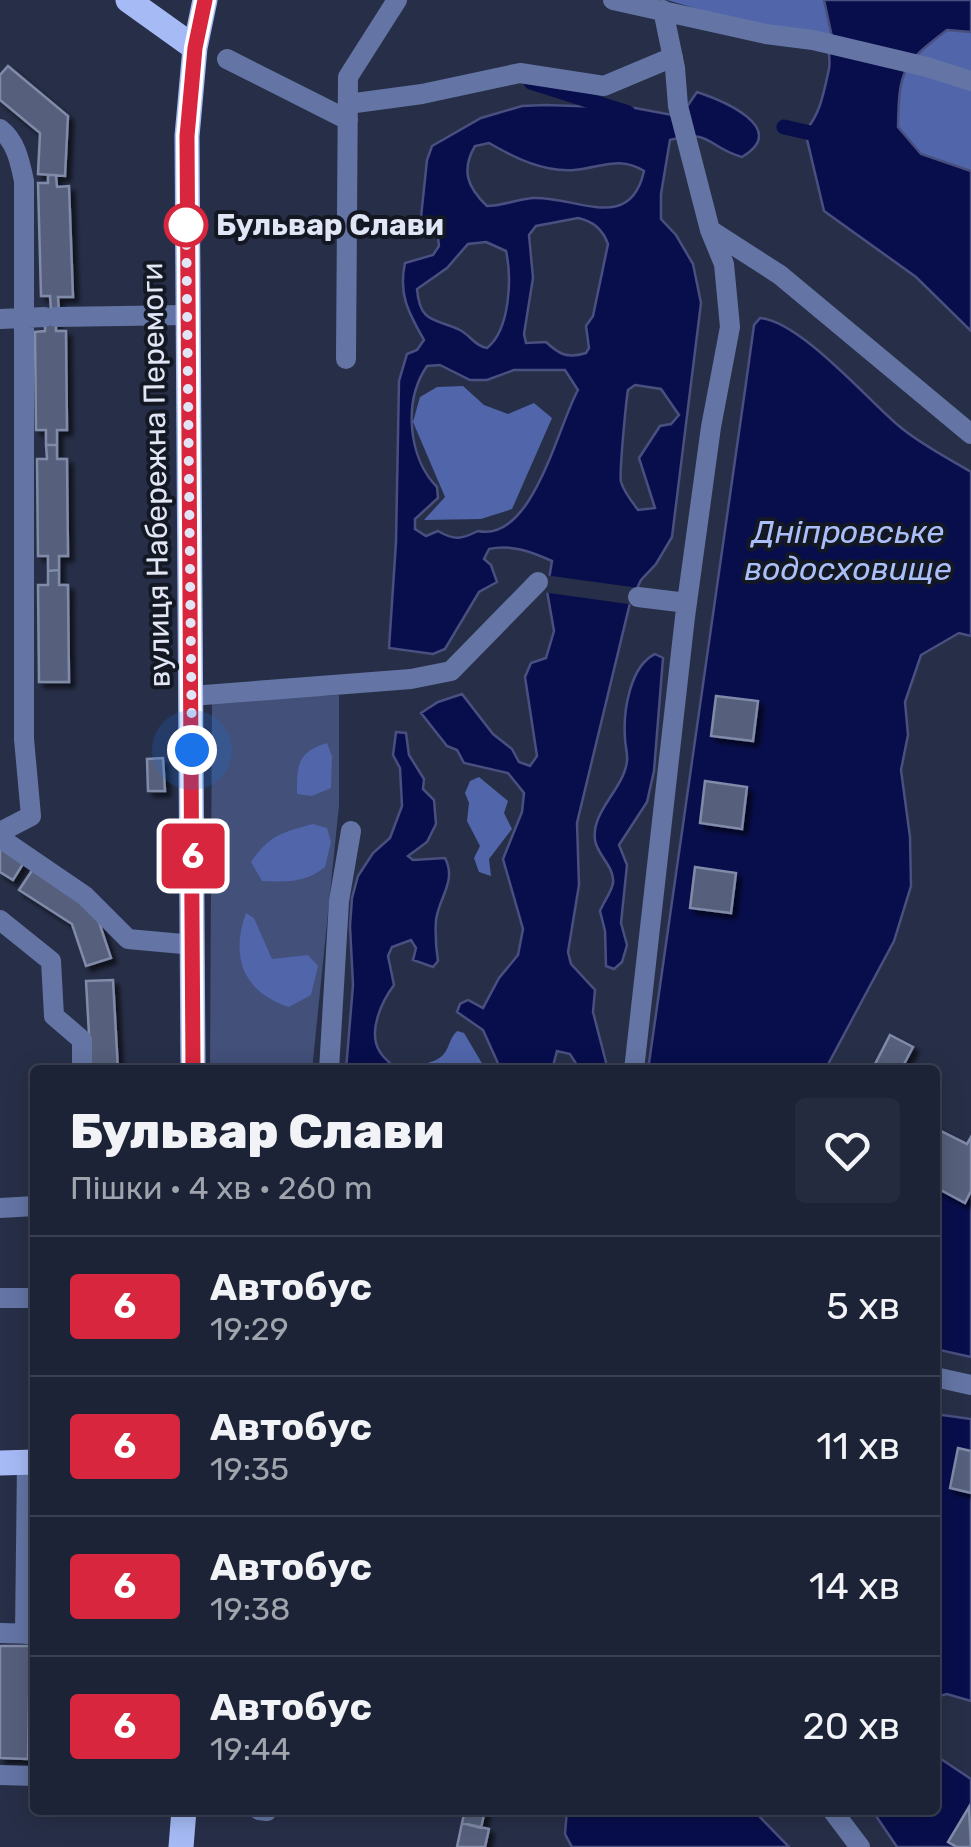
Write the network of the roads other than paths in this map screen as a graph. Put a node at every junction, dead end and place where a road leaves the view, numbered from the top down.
1 (128, 0) edge
2 (206, 0) edge
3 (397, 0) edge
4 (613, 0) edge
5 (664, 10) junction
6 (195, 48) junction
7 (673, 57) junction
8 (228, 58) dead end
9 (971, 81) edge
10 (348, 112) junction
11 (0, 129) edge
12 (710, 230) junction
13 (186, 315) junction
14 (23, 319) junction
15 (0, 320) edge
16 (346, 359) dead end
17 (971, 434) edge
18 (538, 582) dead end
19 (638, 597) dead end
20 (688, 603) junction
21 (191, 696) junction
22 (351, 831) dead end
23 (0, 835) edge
24 (0, 920) edge
25 (194, 945) junction
26 (82, 1065) edge
27 (193, 1065) edge
28 (328, 1065) edge
29 (635, 1065) edge
30 (30, 1206) edge
31 (0, 1208) edge
32 (0, 1298) edge
33 (30, 1298) edge
34 (940, 1378) edge
35 (971, 1384) edge
36 (0, 1462) edge
37 (30, 1462) edge
38 (0, 1633) edge
39 (30, 1634) edge
40 (0, 1775) edge
41 (30, 1776) edge
42 (184, 1815) edge
43 (836, 1815) edge
44 (181, 1847) edge
45 (860, 1847) edge

1 - 6 main road
2 - 6 main road, вулиця Набережна Перемоги
3 - 10 street
4 - 5 street
5 - 7 street
5 - 9 street
6 - 13 main road, вулиця Набережна Перемоги
7 - 10 street
7 - 12 street
8 - 10 street
10 - 16 street
11 - 14 street
12 - 17 street
12 - 20 street
13 - 14 street
13 - 21 main road, вулиця Набережна Перемоги
14 - 15 street
14 - 23 street
18 - 21 street
19 - 20 street
20 - 29 street
21 - 25 main road, вулиця Набережна Перемоги
22 - 28 street
23 - 25 street
24 - 26 street
25 - 27 main road, вулиця Набережна Перемоги
30 - 31 street
32 - 33 street
34 - 35 street
36 - 37 main road
38 - 39 street
40 - 41 street
42 - 44 main road
43 - 45 street

